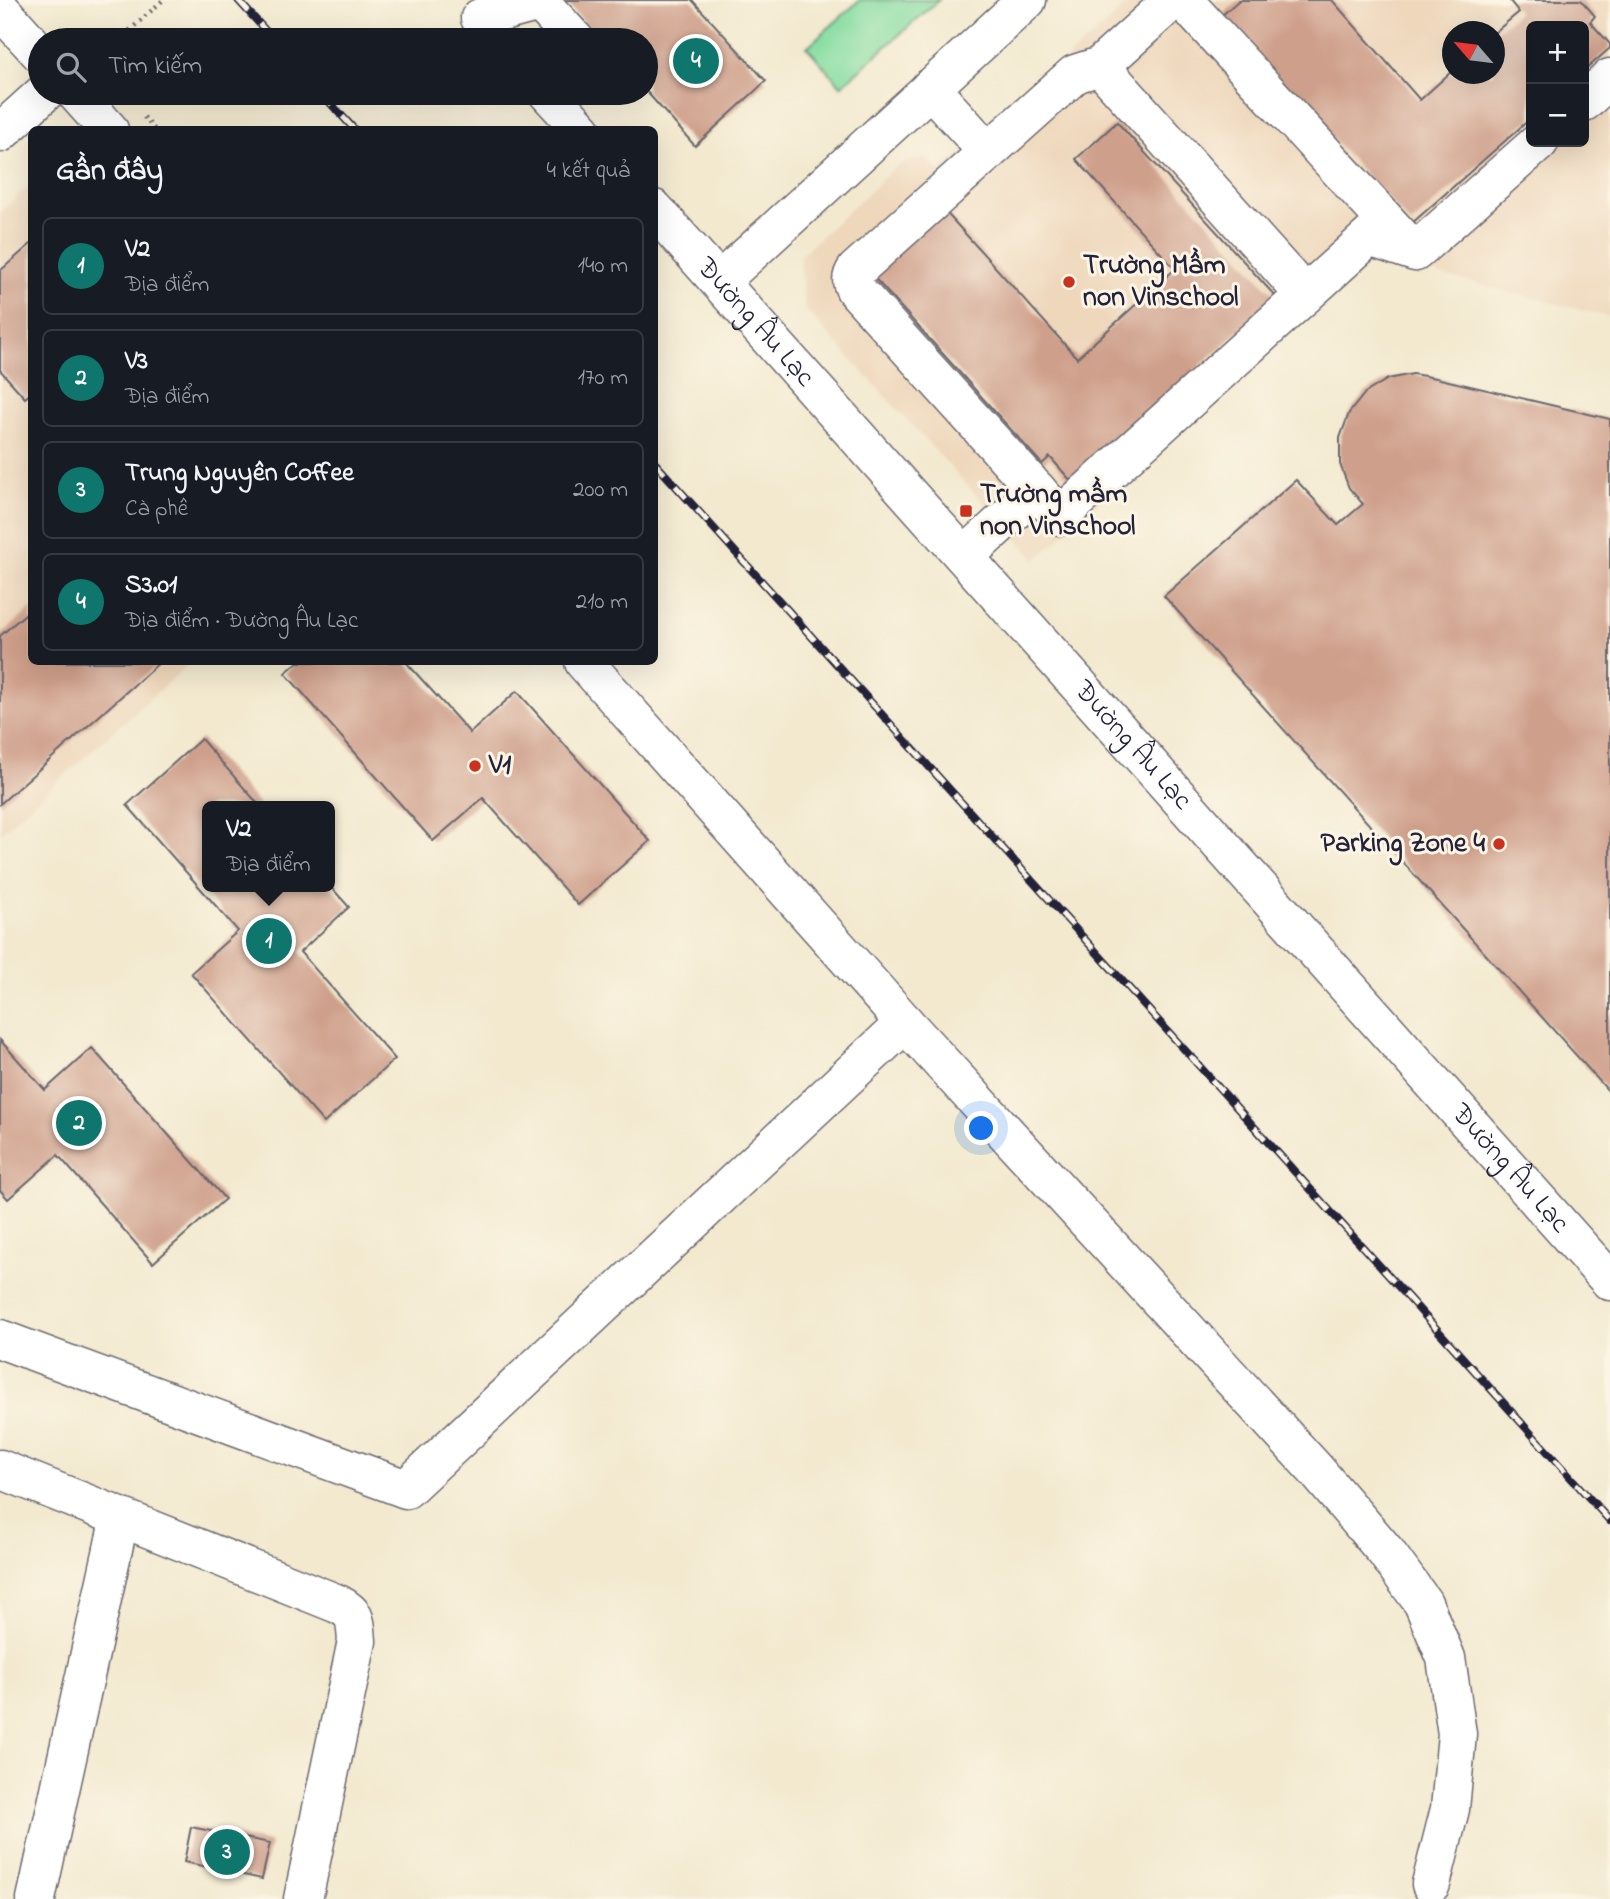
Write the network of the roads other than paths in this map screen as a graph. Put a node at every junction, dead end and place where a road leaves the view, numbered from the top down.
1 (1027, 0) edge
2 (1173, 0) edge
3 (1183, 0) edge
4 (0, 9) edge
5 (481, 19) edge
6 (564, 28) edge
7 (28, 40) edge
8 (1100, 66) junction
9 (1610, 78) edge
10 (930, 88) junction
11 (1589, 97) edge
12 (31, 105) edge
13 (87, 105) edge
14 (566, 105) edge
15 (583, 116) edge
16 (105, 126) edge
17 (0, 133) edge
18 (1533, 147) edge
19 (988, 152) junction
20 (658, 213) edge
21 (1415, 253) junction
22 (720, 281) junction
23 (1305, 295) junction
24 (1037, 490) junction
25 (965, 556) junction
26 (587, 665) edge
27 (905, 1023) junction
28 (1610, 1282) edge
29 (0, 1339) edge
30 (0, 1469) edge
31 (120, 1517) junction
32 (1431, 1884) dead end
33 (36, 1899) edge
34 (303, 1899) edge

1 - 10 street
2 - 8 street
3 - 21 street
4 - 7 street
5 - 6 street
8 - 19 street
8 - 23 street
9 - 11 street
10 - 19 street
10 - 22 street
12 - 17 street
13 - 16 street
14 - 15 street
18 - 21 street
19 - 24 street
20 - 22 street, Đường Âu Lạc
21 - 23 street
22 - 25 street, Đường Âu Lạc
23 - 24 street
24 - 25 street
25 - 28 street, Đường Âu Lạc
26 - 27 street
27 - 29 street
27 - 32 street
30 - 31 street
31 - 33 street
31 - 34 street

